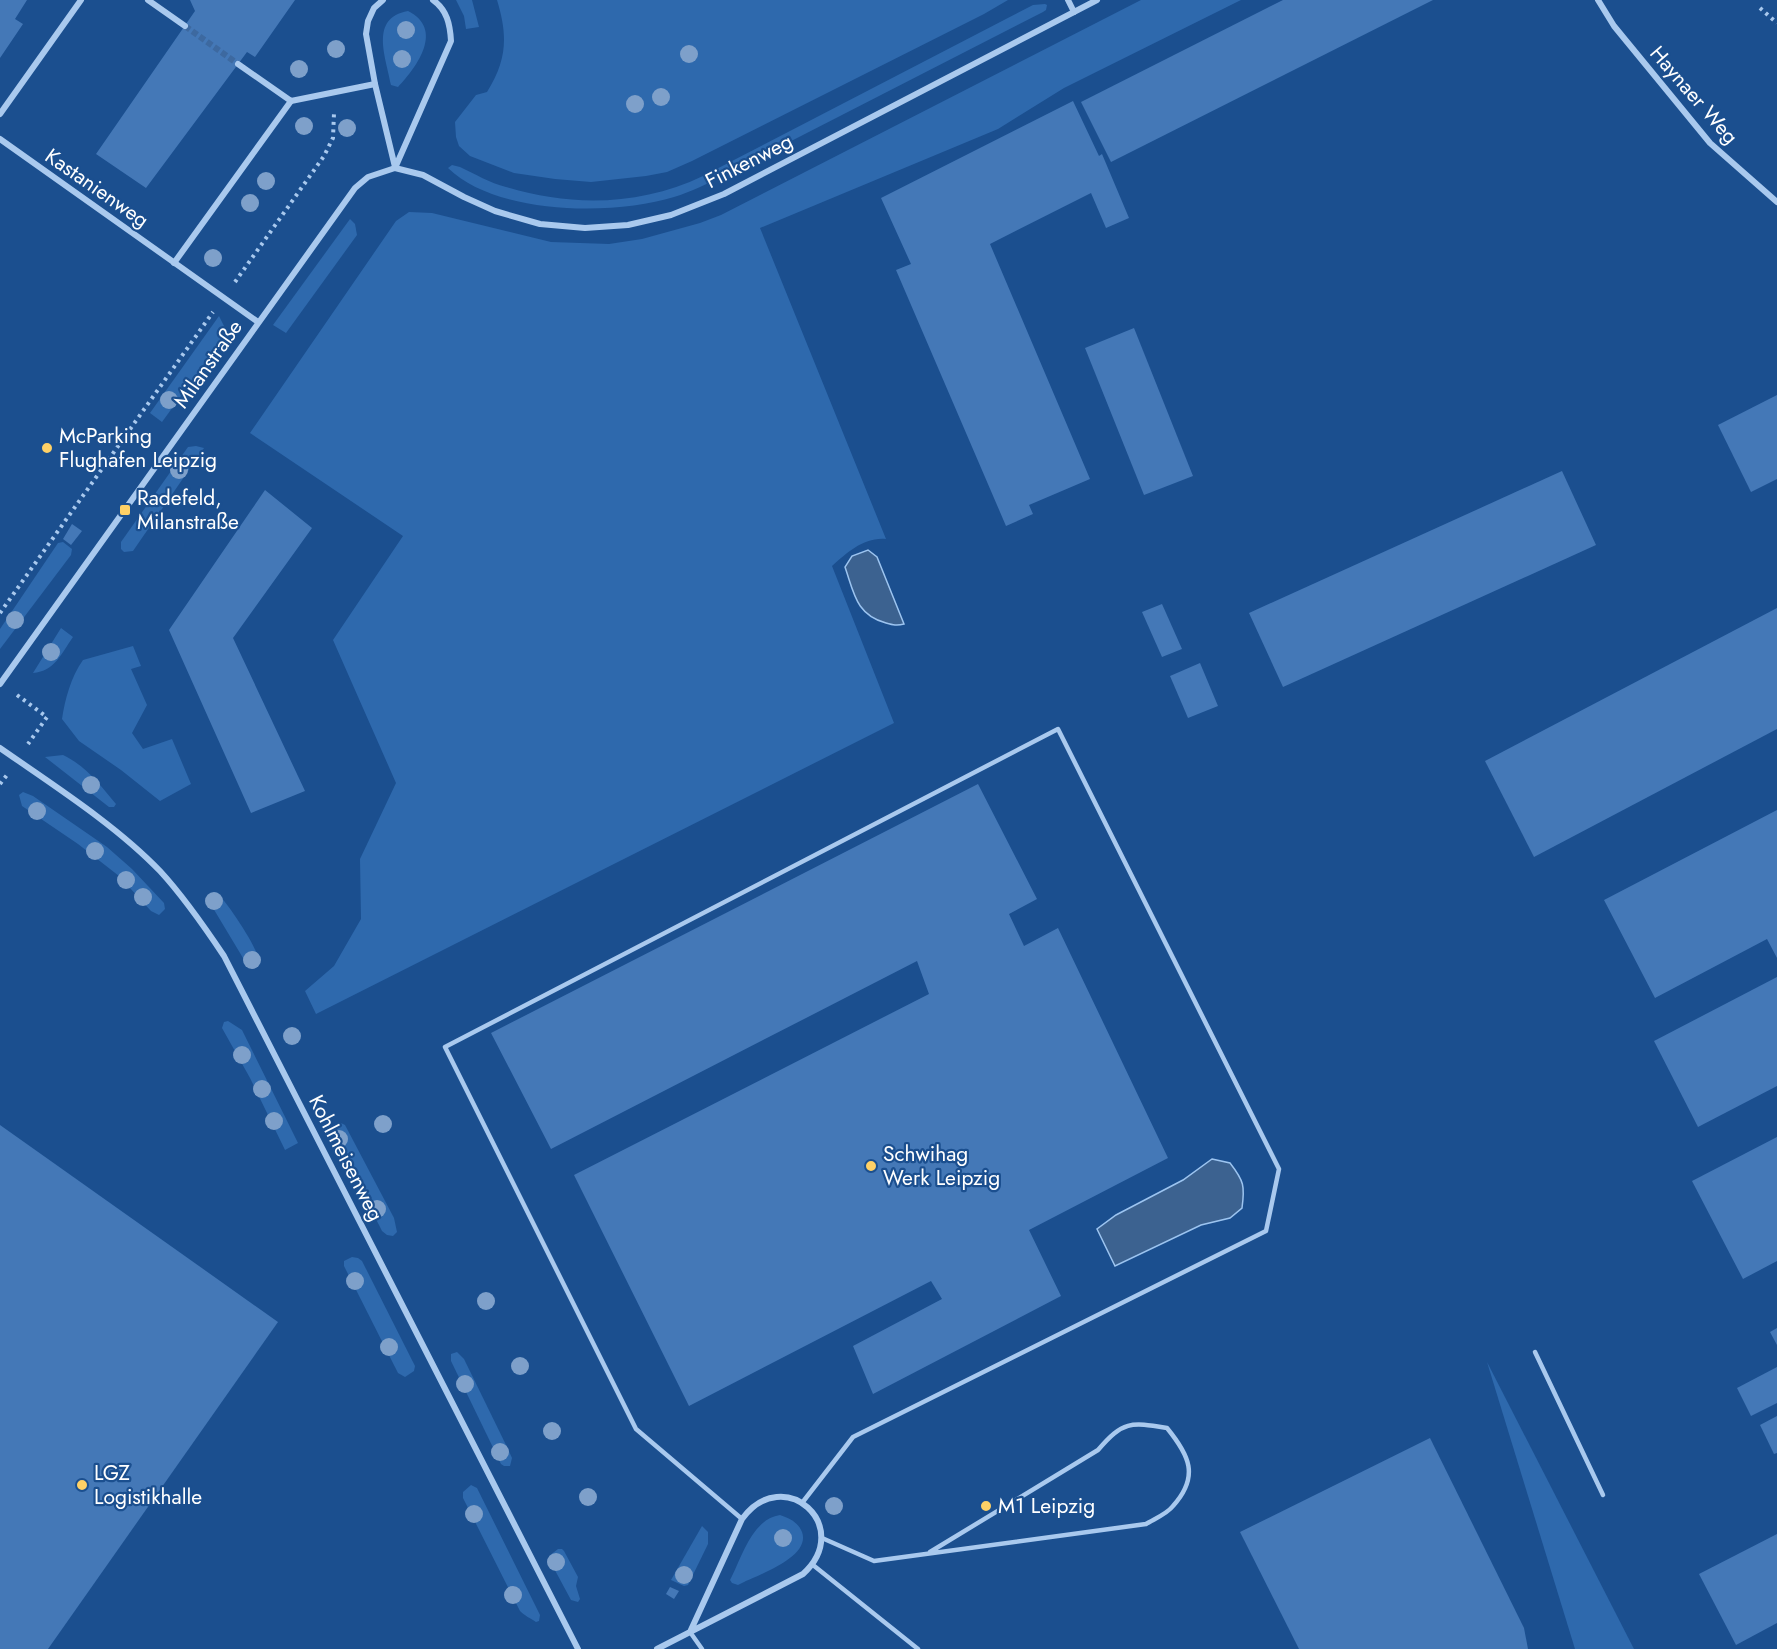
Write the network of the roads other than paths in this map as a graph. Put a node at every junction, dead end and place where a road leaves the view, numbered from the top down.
1 (81, 0) edge
2 (148, 0) edge
3 (159, 0) edge
4 (383, 0) edge
5 (434, 0) edge
6 (1068, 0) edge
7 (1097, 0) edge
8 (1598, 0) edge
9 (165, 12) junction
10 (1074, 12) junction
11 (185, 26) tunnel mouth
12 (238, 64) tunnel mouth
13 (375, 84) junction
14 (291, 101) junction
15 (0, 114) edge
16 (0, 139) edge
17 (395, 168) junction
18 (1777, 202) edge
19 (174, 263) junction
20 (258, 322) junction
21 (0, 684) edge
22 (0, 748) edge
23 (1535, 1352) dead end
24 (1603, 1495) dead end
25 (802, 1503) junction
26 (742, 1519) junction
27 (822, 1538) junction
28 (930, 1552) junction
29 (813, 1565) junction
30 (690, 1632) junction
31 (578, 1649) edge
32 (657, 1649) edge
33 (702, 1649) edge
34 (918, 1649) edge

1 - 15 street
2 - 9 street
3 - 9 street
4 - 13 street
5 - 17 street
6 - 10 street
7 - 10 street, Finkenweg
8 - 18 street, Haynaer Weg
9 - 11 street
10 - 17 street, Finkenweg
12 - 14 street
13 - 14 street
13 - 17 street
14 - 19 street
16 - 19 street, Kastanienweg
17 - 20 street, Milanstraße
19 - 20 street, Kastanienweg
20 - 21 street, Milanstraße
22 - 31 street, Kohlmeisenweg
23 - 24 lane
25 - 26 street
25 - 26 lane
25 - 27 street
26 - 30 street
27 - 28 lane
27 - 29 street
28 - 28 lane
29 - 30 street
29 - 34 lane
30 - 32 street
30 - 33 lane

